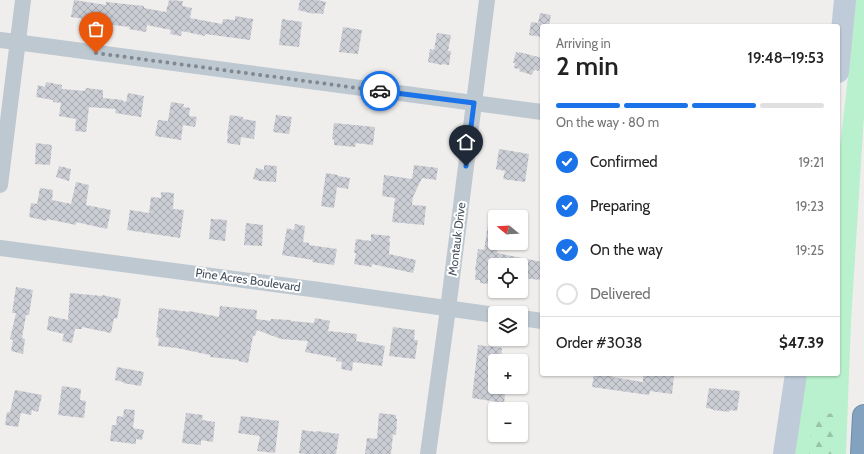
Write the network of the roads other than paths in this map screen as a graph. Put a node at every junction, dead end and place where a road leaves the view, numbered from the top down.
1 (23, 0) edge
2 (487, 0) edge
3 (846, 0) edge
4 (0, 40) edge
5 (18, 43) junction
6 (840, 54) edge
7 (474, 103) junction
8 (540, 112) edge
9 (0, 185) edge
10 (0, 248) edge
11 (448, 309) junction
12 (488, 314) edge
13 (528, 319) edge
14 (540, 321) edge
15 (796, 376) edge
16 (864, 416) edge
17 (428, 454) edge
18 (784, 454) edge
19 (862, 454) edge

1 - 5 street
2 - 7 street, Montauk Drive
3 - 6 main road
4 - 5 street
5 - 7 street
5 - 9 street
7 - 8 street
7 - 11 street, Montauk Drive
10 - 11 street, Pine Acres Boulevard
11 - 12 street, Pine Acres Boulevard
11 - 17 street, Montauk Drive
13 - 14 street
15 - 18 main road
16 - 19 highway

